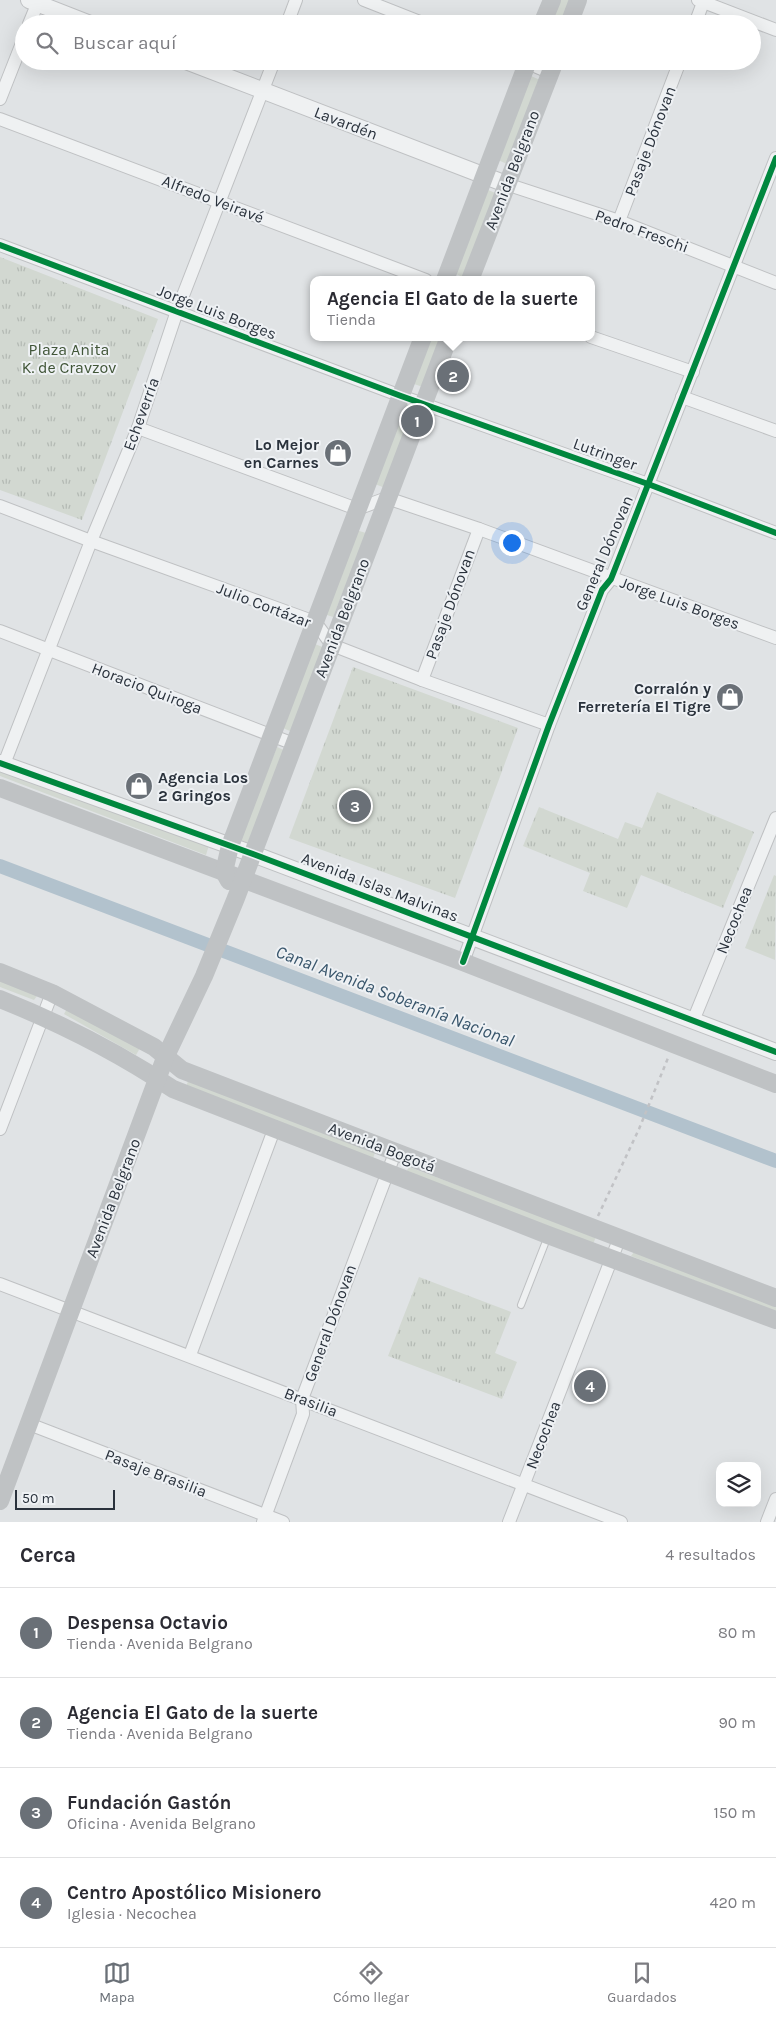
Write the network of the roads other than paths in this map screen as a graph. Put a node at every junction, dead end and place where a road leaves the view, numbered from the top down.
1 (296, 0) edge
2 (364, 0) edge
3 (552, 0) edge
4 (578, 0) edge
5 (35, 1) edge
6 (701, 1) edge
7 (32, 15) edge
8 (68, 15) edge
9 (290, 15) edge
10 (403, 15) edge
11 (546, 15) edge
12 (572, 15) edge
13 (697, 15) edge
14 (737, 15) edge
15 (761, 24) edge
16 (776, 30) edge
17 (15, 61) edge
18 (209, 70) edge
19 (271, 70) edge
20 (523, 70) edge
21 (552, 70) edge
22 (677, 70) edge
23 (263, 91) junction
24 (0, 99) edge
25 (0, 119) edge
26 (776, 158) edge
27 (485, 176) junction
28 (506, 184) junction
29 (220, 202) junction
30 (620, 222) junction
31 (0, 245) edge
32 (734, 266) junction
33 (415, 276) edge
34 (447, 276) edge
35 (472, 276) edge
36 (776, 283) edge
37 (177, 311) junction
38 (595, 338) edge
39 (422, 341) edge
40 (448, 341) edge
41 (693, 372) junction
42 (401, 396) junction
43 (682, 397) junction
44 (425, 403) junction
45 (138, 428) junction
46 (776, 431) edge
47 (648, 484) junction
48 (387, 498) junction
49 (0, 506) edge
50 (357, 509) junction
51 (478, 528) junction
52 (776, 533) edge
53 (91, 541) junction
54 (612, 579) junction
55 (315, 622) junction
56 (0, 631) edge
57 (776, 638) edge
58 (332, 645) junction
59 (49, 650) junction
60 (422, 680) junction
61 (549, 725) junction
62 (272, 736) junction
63 (294, 744) junction
64 (2, 764) edge
65 (0, 788) edge
66 (776, 818) edge
67 (230, 846) junction
68 (252, 854) junction
69 (224, 872) junction
70 (243, 879) junction
71 (236, 898) junction
72 (472, 937) junction
73 (462, 962) junction
74 (0, 972) edge
75 (52, 993) junction
76 (0, 999) edge
77 (44, 1017) junction
78 (693, 1021) junction
79 (776, 1052) edge
80 (165, 1058) junction
81 (158, 1079) junction
82 (776, 1084) edge
83 (275, 1127) junction
84 (0, 1129) edge
85 (395, 1153) junction
86 (386, 1173) junction
87 (548, 1235) junction
88 (620, 1237) junction
89 (610, 1259) junction
90 (0, 1284) edge
91 (776, 1298) edge
92 (521, 1305) dead end
93 (70, 1311) junction
94 (776, 1320) edge
95 (190, 1355) junction
96 (302, 1399) junction
97 (28, 1424) junction
98 (524, 1485) junction
99 (776, 1499) edge
100 (0, 1501) edge
101 (265, 1519) edge
102 (283, 1522) edge
103 (509, 1522) edge
104 (621, 1522) edge
105 (767, 1522) edge

1 - 9 street
2 - 10 street
3 - 11 main road
4 - 12 main road
5 - 7 street
5 - 8 street
6 - 13 street
6 - 14 street
15 - 16 street
17 - 24 street
18 - 23 street, Lavardén
19 - 23 street, Echeverría
20 - 27 main road, Avenida Belgrano
21 - 28 main road, Avenida Belgrano
22 - 30 street, Pasaje Dónovan
23 - 27 street, Lavardén
23 - 29 street, Echeverría
25 - 29 street, Alfredo Veiravé
26 - 32 street, General Dónovan
27 - 28 street, Lavardén
27 - 34 main road, Avenida Belgrano
28 - 30 street, Pedro Freschi
28 - 35 main road, Avenida Belgrano
29 - 33 street, Alfredo Veiravé
29 - 37 street, Echeverría
30 - 32 street, Pedro Freschi
31 - 37 street, Jorge Luis Borges
32 - 36 street, Pedro Freschi
32 - 41 street, General Dónovan
37 - 42 street, Jorge Luis Borges
37 - 45 street, Echeverría
38 - 41 street
39 - 42 main road, Avenida Belgrano
40 - 44 main road, Avenida Belgrano
41 - 43 street, General Dónovan
42 - 44 street, Jorge Luis Borges
42 - 50 main road, Avenida Belgrano
43 - 46 street
43 - 47 street, General Dónovan
44 - 47 street, Lutringer
44 - 48 main road, Avenida Belgrano
45 - 50 street
45 - 53 street, Echeverría
47 - 52 street, Lutringer
47 - 54 street, General Dónovan
48 - 50 street
48 - 51 street, Jorge Luis Borges
48 - 58 main road, Avenida Belgrano
49 - 53 street, Julio Cortázar
50 - 55 main road, Avenida Belgrano
51 - 54 street, Jorge Luis Borges
51 - 60 street, Pasaje Dónovan
53 - 55 street, Julio Cortázar
53 - 59 street, Echeverría
54 - 57 street, Jorge Luis Borges
54 - 61 street, General Dónovan
55 - 58 street, Julio Cortázar
55 - 62 main road, Avenida Belgrano
56 - 59 street, Horacio Quiroga
58 - 60 street
58 - 63 main road, Avenida Belgrano
59 - 62 street, Horacio Quiroga
59 - 64 street, Echeverría
60 - 61 street
61 - 72 street, General Dónovan
62 - 63 street, Horacio Quiroga
62 - 67 main road, Avenida Belgrano
63 - 68 main road, Avenida Belgrano
64 - 67 street, Avenida Islas Malvinas
65 - 69 main road
66 - 78 street, Necochea
67 - 68 street, Avenida Islas Malvinas
67 - 69 main road, Avenida Belgrano
68 - 70 main road, Avenida Belgrano
68 - 72 street, Avenida Islas Malvinas
69 - 70 main road
69 - 71 main road
70 - 71 main road, Avenida Belgrano
70 - 73 main road
71 - 80 main road, Avenida Belgrano
72 - 73 street, General Dónovan
72 - 78 street, Avenida Islas Malvinas
73 - 82 main road
74 - 75 main road, Avenida Bogotá
75 - 77 street
75 - 80 main road, Avenida Bogotá
76 - 77 main road, Avenida Bogotá
77 - 81 main road, Avenida Bogotá
77 - 84 street
78 - 79 street, Avenida Islas Malvinas
80 - 81 main road, Avenida Belgrano
80 - 85 main road, Avenida Bogotá
81 - 83 main road, Avenida Bogotá
81 - 93 main road, Avenida Belgrano
83 - 86 main road, Avenida Bogotá
83 - 95 street
85 - 86 street, General Dónovan
85 - 88 main road, Avenida Bogotá
86 - 87 main road, Avenida Bogotá
86 - 96 street, General Dónovan
87 - 89 main road, Avenida Bogotá
87 - 92 lane
88 - 89 street, Necochea
88 - 91 main road, Avenida Bogotá
89 - 94 main road, Avenida Bogotá
89 - 98 street, Necochea
90 - 93 street, Brasilia
93 - 95 street, Brasilia
93 - 97 main road, Avenida Belgrano
95 - 96 street, Brasilia
96 - 98 street, Brasilia
96 - 101 street, General Dónovan
97 - 100 main road, Avenida Belgrano
97 - 101 street, Pasaje Brasilia
98 - 103 street, Necochea
98 - 104 street, Brasilia
99 - 105 street
101 - 102 street, Pasaje Brasilia

